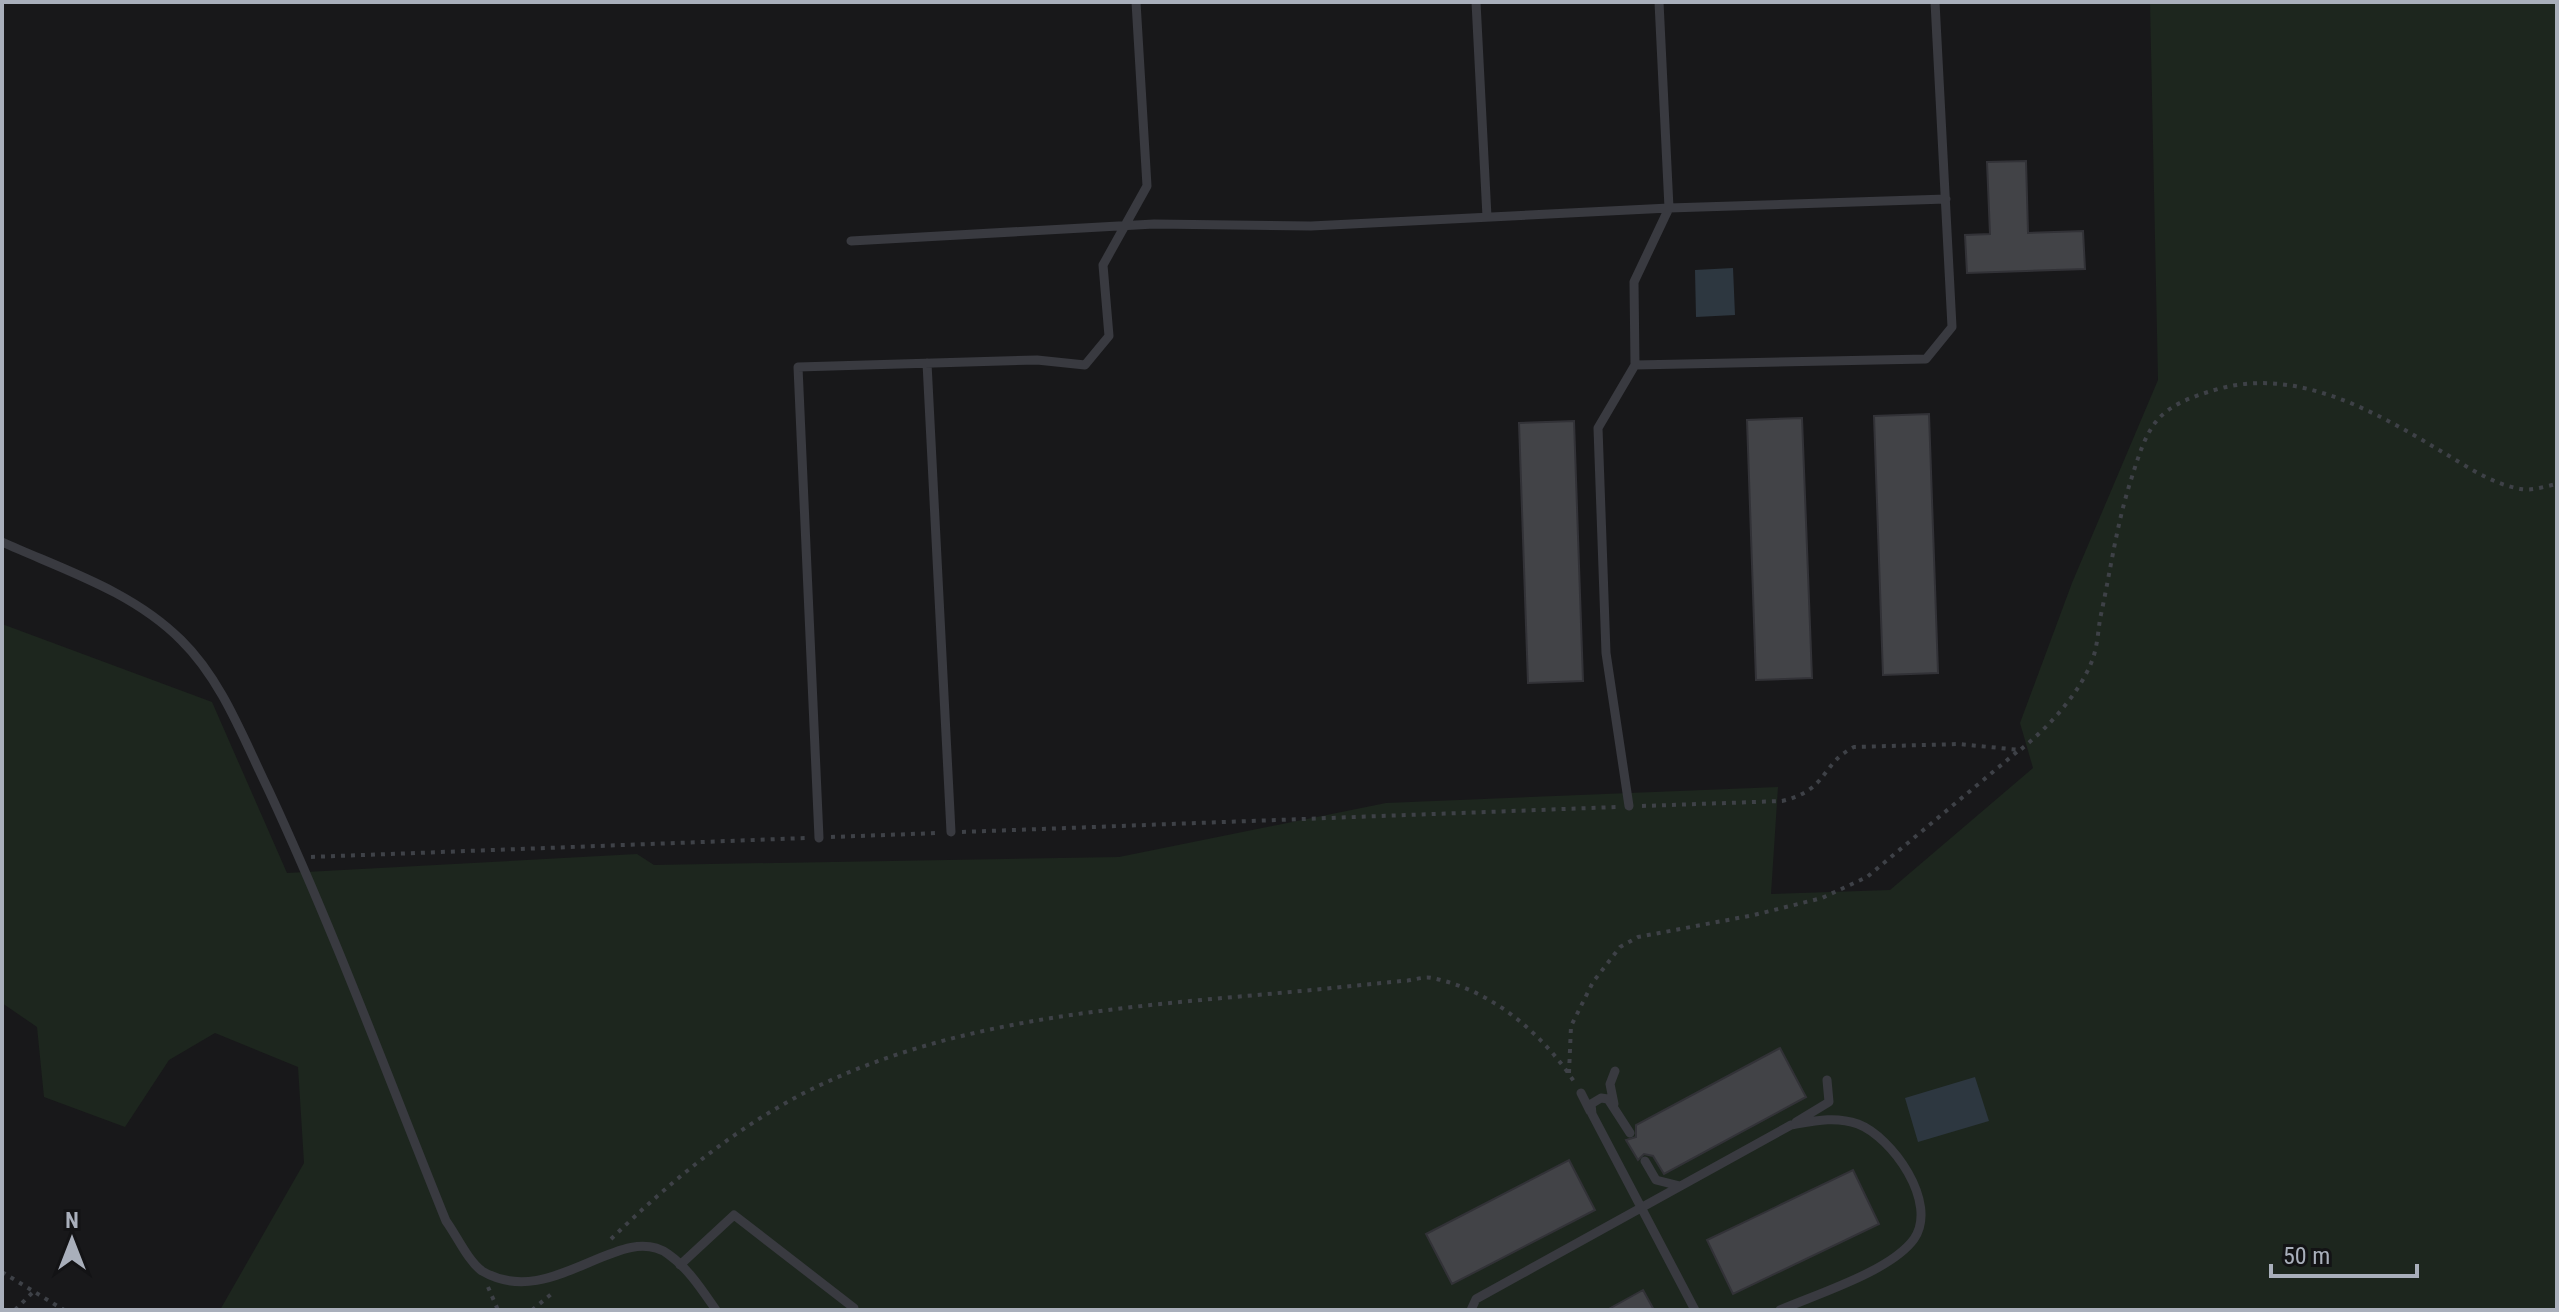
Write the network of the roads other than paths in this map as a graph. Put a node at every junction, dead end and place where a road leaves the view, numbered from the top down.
1 (1136, 2) edge
2 (1476, 2) edge
3 (1659, 2) edge
4 (1935, 2) edge
5 (1946, 199) junction
6 (1669, 208) junction
7 (1487, 217) junction
8 (1126, 226) junction
9 (851, 241) dead end
10 (927, 363) junction
11 (1635, 365) junction
12 (2, 542) edge
13 (1629, 806) road end
14 (951, 832) road end
15 (819, 838) road end
16 (1615, 1071) dead end
17 (1827, 1080) dead end
18 (1581, 1093) road end
19 (1614, 1104) junction
20 (1592, 1114) junction
21 (1791, 1125) junction
22 (1630, 1133) dead end
23 (1645, 1161) dead end
24 (1680, 1186) junction
25 (1641, 1208) junction
26 (680, 1265) junction
27 (854, 1308) edge
28 (716, 1310) edge
29 (1471, 1310) edge
30 (1695, 1310) edge
31 (1780, 1310) edge

1 - 8 lane
2 - 7 lane
3 - 6 lane
4 - 5 lane
5 - 6 lane
5 - 11 lane
6 - 7 lane
6 - 11 lane
7 - 8 lane
8 - 9 lane
8 - 10 lane
10 - 14 lane
10 - 15 lane
11 - 13 lane
12 - 26 lane
16 - 19 lane
17 - 21 lane
18 - 20 lane
19 - 20 lane
19 - 22 lane
20 - 25 lane
21 - 24 lane
21 - 31 lane
23 - 24 lane
24 - 25 lane
25 - 29 lane
25 - 30 lane
26 - 27 lane
26 - 28 lane

